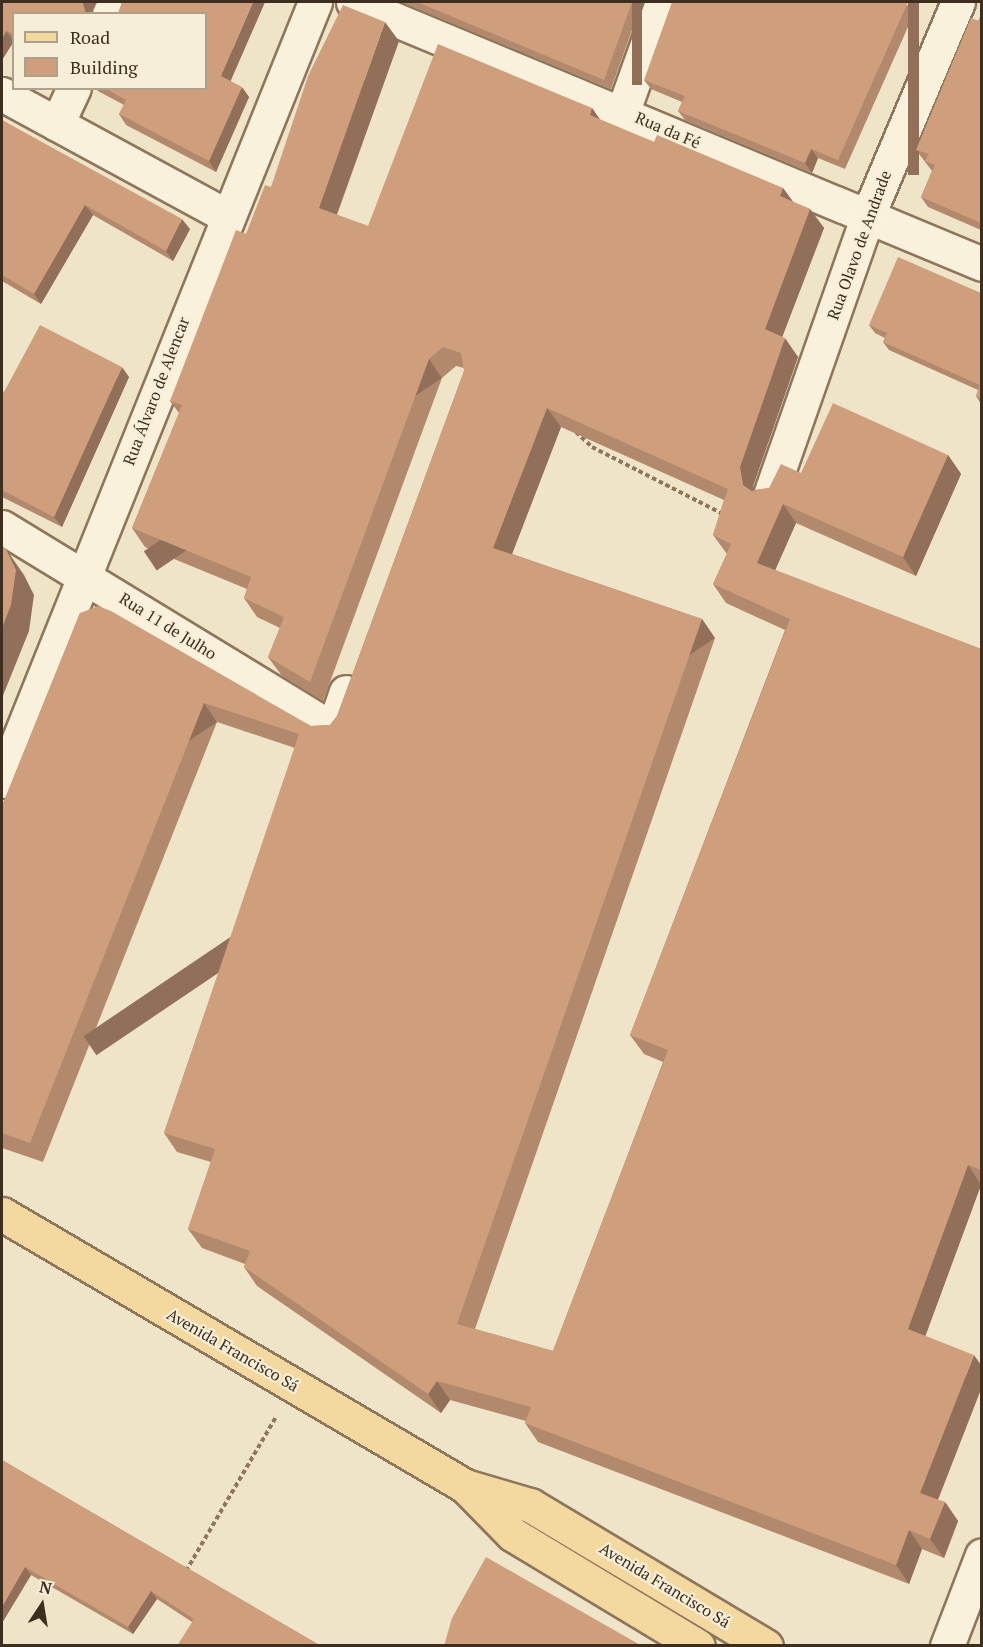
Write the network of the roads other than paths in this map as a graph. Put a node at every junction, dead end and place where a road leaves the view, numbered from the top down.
1 (315, 2) edge
2 (353, 2) edge
3 (662, 2) edge
4 (960, 2) edge
5 (981, 10) edge
6 (73, 90) edge
7 (2, 94) edge
8 (623, 111) junction
9 (57, 124) junction
10 (225, 215) junction
11 (868, 215) junction
12 (981, 264) edge
13 (771, 492) edge
14 (2, 527) edge
15 (84, 574) junction
16 (357, 662) edge
17 (2, 781) edge
18 (2, 1214) edge
19 (465, 1486) junction
20 (981, 1555) edge
21 (698, 1646) edge
22 (766, 1646) edge
23 (947, 1646) edge

1 - 10 street, Rua Álvaro de Alencar
2 - 8 street, Rua da Fé
3 - 8 street
4 - 5 street
4 - 11 street, Rua Olavo de Andrade
6 - 9 street
7 - 9 street
8 - 11 street, Rua da Fé
9 - 10 street
10 - 15 street, Rua Álvaro de Alencar
11 - 12 street, Rua da Fé
11 - 13 street, Rua Olavo de Andrade
14 - 15 street, Rua 11 de Julho
15 - 16 street, Rua 11 de Julho
15 - 17 street, Rua Álvaro de Alencar
18 - 19 main road, Avenida Francisco Sá
19 - 21 main road, Avenida Francisco Sá
19 - 22 main road, Avenida Francisco Sá
20 - 23 street

